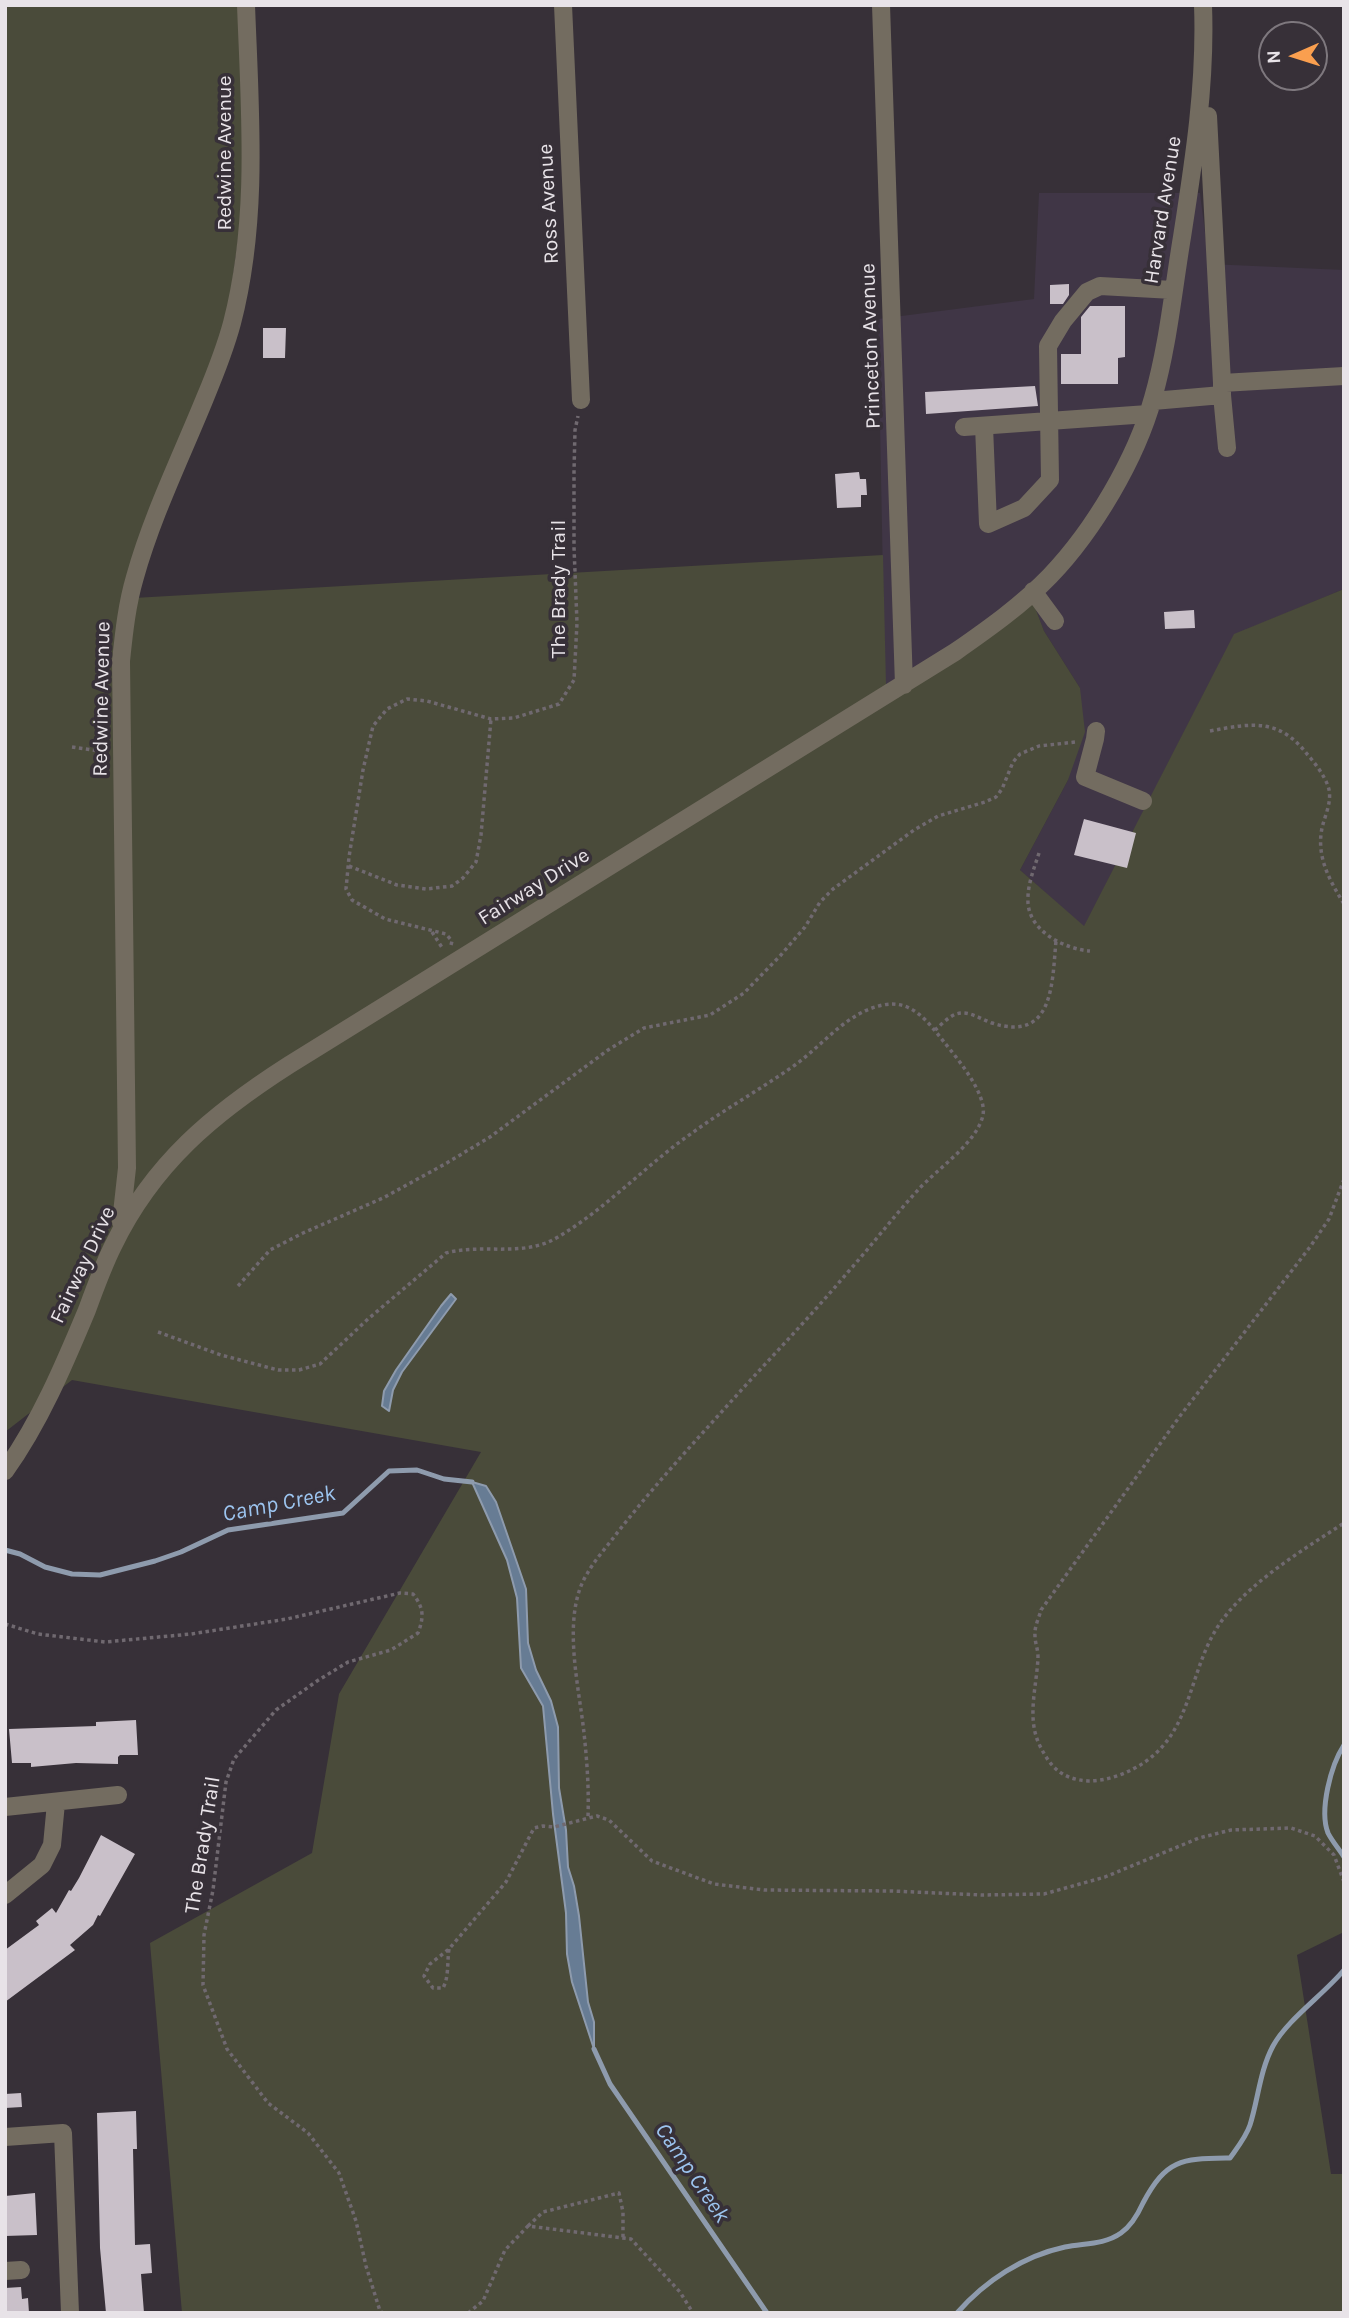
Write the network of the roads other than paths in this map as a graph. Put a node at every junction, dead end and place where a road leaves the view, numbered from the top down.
1 (246, 5) edge
2 (564, 5) edge
3 (881, 5) edge
4 (1203, 5) edge
5 (1204, 25) junction
6 (1174, 290) junction
7 (1344, 376) edge
8 (1222, 389) junction
9 (581, 400) road end
10 (1150, 407) junction
11 (1050, 421) junction
12 (984, 426) junction
13 (964, 427) dead end
14 (1227, 447) dead end
15 (1033, 592) junction
16 (1055, 621) dead end
17 (904, 685) junction
18 (1096, 735) road end
19 (1143, 801) dead end
20 (113, 1245) junction
21 (5, 1471) edge
22 (118, 1796) dead end
23 (56, 1803) junction
24 (5, 1807) edge
25 (5, 1895) edge
26 (5, 2137) edge
27 (70, 2313) edge

1 - 20 street, Redwine Avenue
2 - 9 street, Ross Avenue
3 - 17 street, Princeton Avenue
4 - 5 street, Harvard Avenue
5 - 6 street, Harvard Avenue
5 - 8 street, Harvard Avenue
6 - 10 street, Harvard Avenue
6 - 11 street
7 - 8 street
8 - 10 street
8 - 14 street, Harvard Avenue
10 - 11 street
10 - 15 street, Fairway Drive
11 - 12 street
11 - 12 street
12 - 13 street
15 - 16 street
15 - 17 street, Fairway Drive
17 - 20 street, Fairway Drive
18 - 19 street
20 - 21 street, Fairway Drive
22 - 23 street
23 - 24 street
23 - 25 street
26 - 27 street

